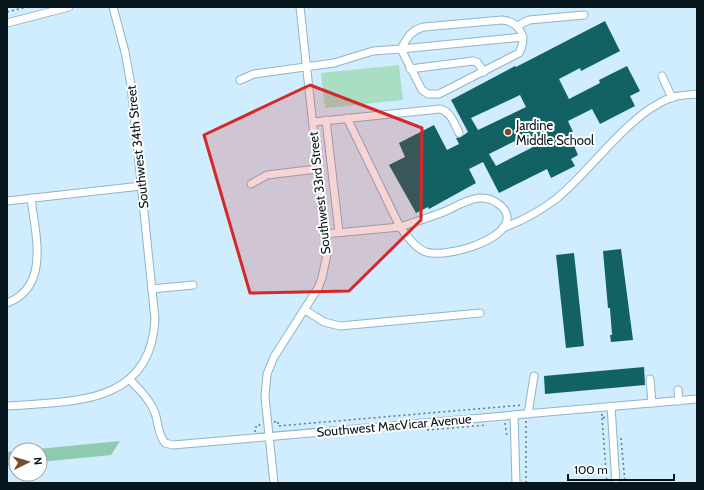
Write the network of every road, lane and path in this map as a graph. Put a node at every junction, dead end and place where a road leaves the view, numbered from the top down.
1 (27, 7) edge
2 (69, 7) edge
3 (113, 7) edge
4 (300, 7) edge
5 (7, 12) edge
6 (584, 15) dead end
7 (7, 23) edge
8 (517, 26) junction
9 (523, 37) junction
10 (401, 49) junction
11 (306, 67) junction
12 (410, 69) junction
13 (484, 72) junction
14 (662, 76) dead end
15 (240, 80) dead end
16 (697, 94) edge
17 (672, 98) junction
18 (346, 118) junction
19 (326, 120) junction
20 (312, 122) junction
21 (459, 133) dead end
22 (317, 169) junction
23 (251, 184) dead end
24 (141, 186) junction
25 (31, 198) junction
26 (7, 201) edge
27 (400, 227) junction
28 (503, 228) junction
29 (339, 232) junction
30 (324, 234) junction
31 (193, 285) dead end
32 (152, 289) junction
33 (7, 303) edge
34 (304, 310) junction
35 (480, 313) dead end
36 (534, 376) dead end
37 (650, 379) dead end
38 (130, 380) junction
39 (678, 390) dead end
40 (697, 399) edge
41 (679, 401) junction
42 (652, 403) junction
43 (7, 406) edge
44 (611, 406) junction
45 (528, 414) junction
46 (514, 415) junction
47 (602, 418) dead end
48 (269, 436) junction
49 (621, 437) dead end
50 (274, 483) edge
51 (516, 483) edge
52 (607, 483) edge
53 (616, 483) edge
54 (625, 483) edge

1 - 5 path
2 - 7 street
3 - 24 street, Southwest 34th Street
4 - 11 street, Southwest 33rd Street
6 - 8 street
8 - 9 street
8 - 10 street
9 - 10 street
9 - 13 street
10 - 11 street
10 - 12 street
11 - 15 street
11 - 20 street, Southwest 33rd Street
12 - 13 street
12 - 13 street
14 - 17 street
16 - 17 street
17 - 28 street
18 - 19 street
18 - 21 street
18 - 27 street
19 - 20 street
19 - 29 street
20 - 22 street, Southwest 33rd Street
22 - 23 street
22 - 30 street, Southwest 33rd Street
24 - 25 street
24 - 32 street, Southwest 34th Street
25 - 26 street
25 - 33 street
27 - 28 street
27 - 28 street
27 - 29 street
29 - 30 street
30 - 34 street, Southwest 33rd Street
31 - 32 street
32 - 38 street, Southwest 34th Street
34 - 35 street
34 - 48 street, Southwest 33rd Street
36 - 45 street
37 - 42 street
38 - 43 street
38 - 48 street, Southwest MacVicar Avenue
39 - 41 street
40 - 41 street, Southwest MacVicar Avenue
41 - 42 street, Southwest MacVicar Avenue
42 - 44 street, Southwest MacVicar Avenue
44 - 45 street, Southwest MacVicar Avenue
44 - 53 street
45 - 46 street, Southwest MacVicar Avenue
46 - 48 street, Southwest MacVicar Avenue
46 - 51 street
47 - 52 path
48 - 50 street, Southwest 33rd Street
49 - 54 path

